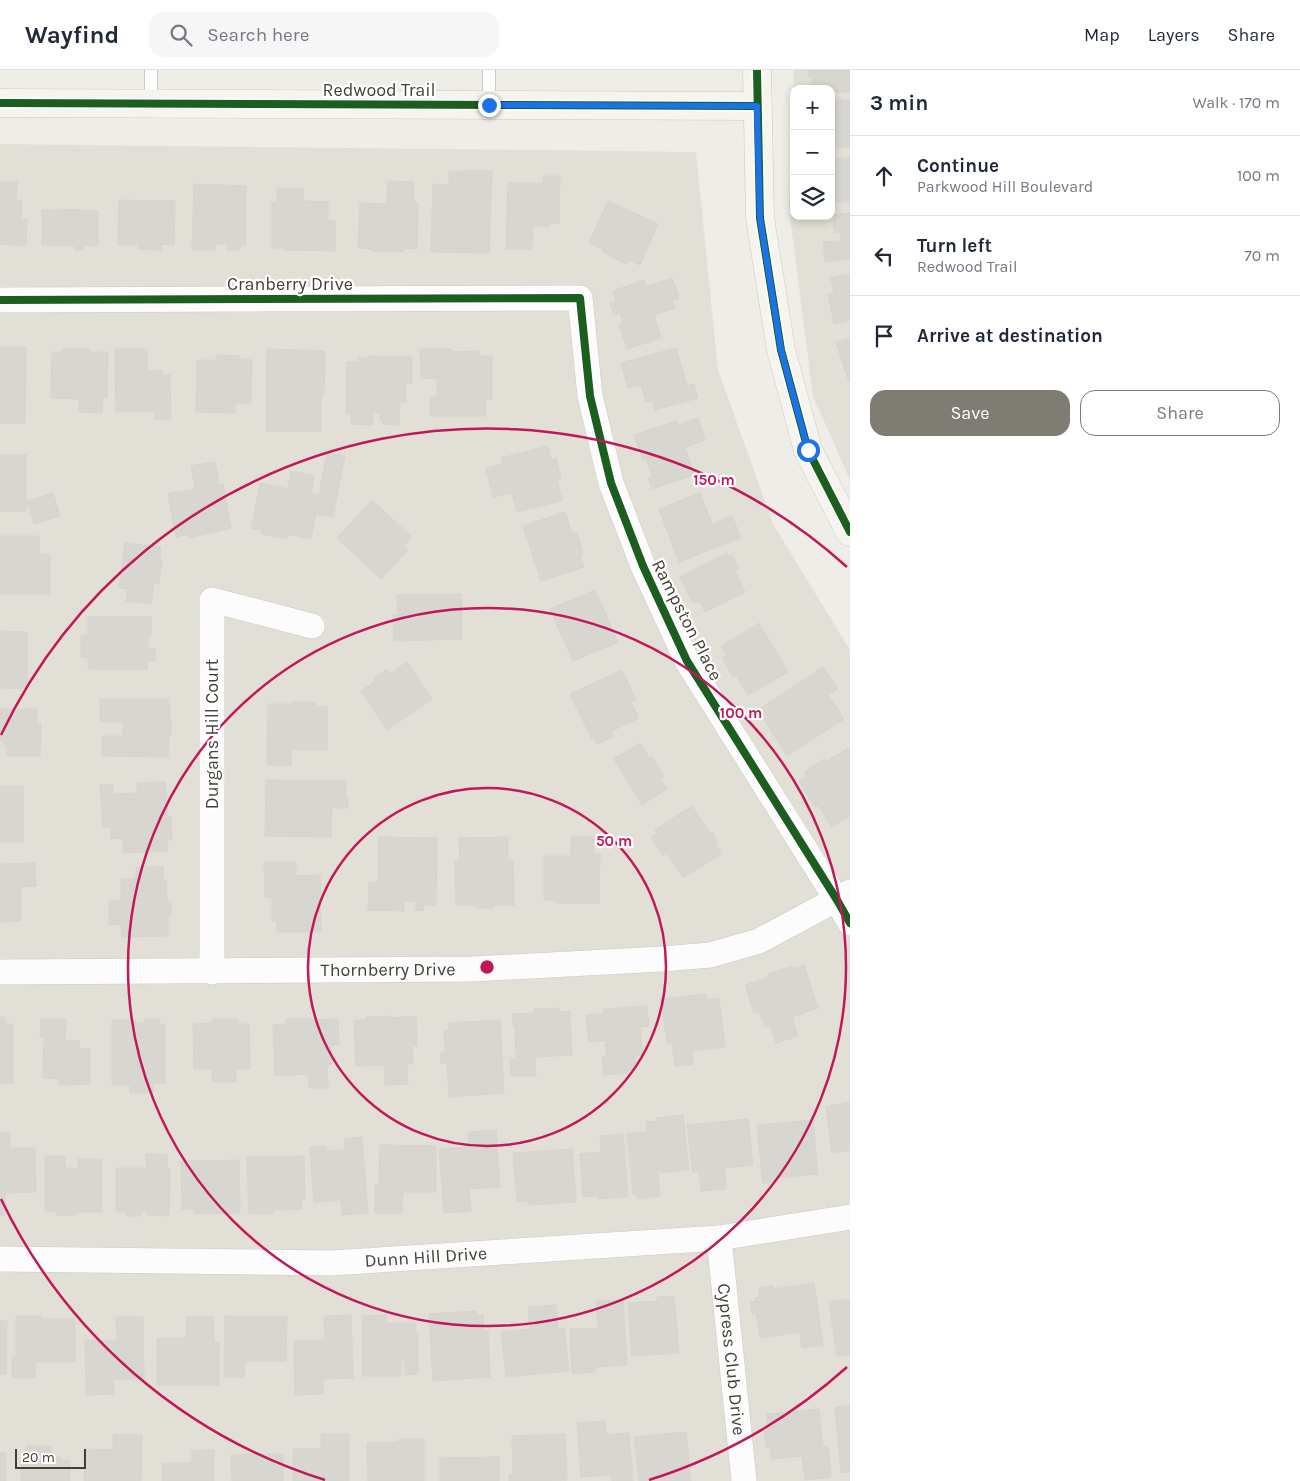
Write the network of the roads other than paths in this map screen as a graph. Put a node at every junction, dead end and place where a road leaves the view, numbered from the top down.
1 (151, 70) edge
2 (489, 70) edge
3 (757, 70) edge
4 (0, 102) edge
5 (151, 103) junction
6 (489, 105) junction
7 (757, 106) junction
8 (580, 298) joint
9 (0, 300) edge
10 (850, 532) edge
11 (312, 626) dead end
12 (844, 896) edge
13 (850, 923) edge
14 (0, 972) edge
15 (212, 972) junction
16 (850, 1217) edge
17 (719, 1238) junction
18 (0, 1259) edge
19 (744, 1481) edge

1 - 5 lane
2 - 6 lane
3 - 7 street
4 - 5 street, Redwood Trail
5 - 6 street, Redwood Trail
6 - 7 street, Redwood Trail
7 - 10 street
8 - 9 street, Cranberry Drive
8 - 12 street, Rampston Place
11 - 15 street, Durgans Hill Court
12 - 13 street, Rampston Place
12 - 15 street, Thornberry Drive
14 - 15 street, Thornberry Drive
16 - 17 street, Dunn Hill Drive
17 - 18 street, Dunn Hill Drive
17 - 19 street, Cypress Club Drive

